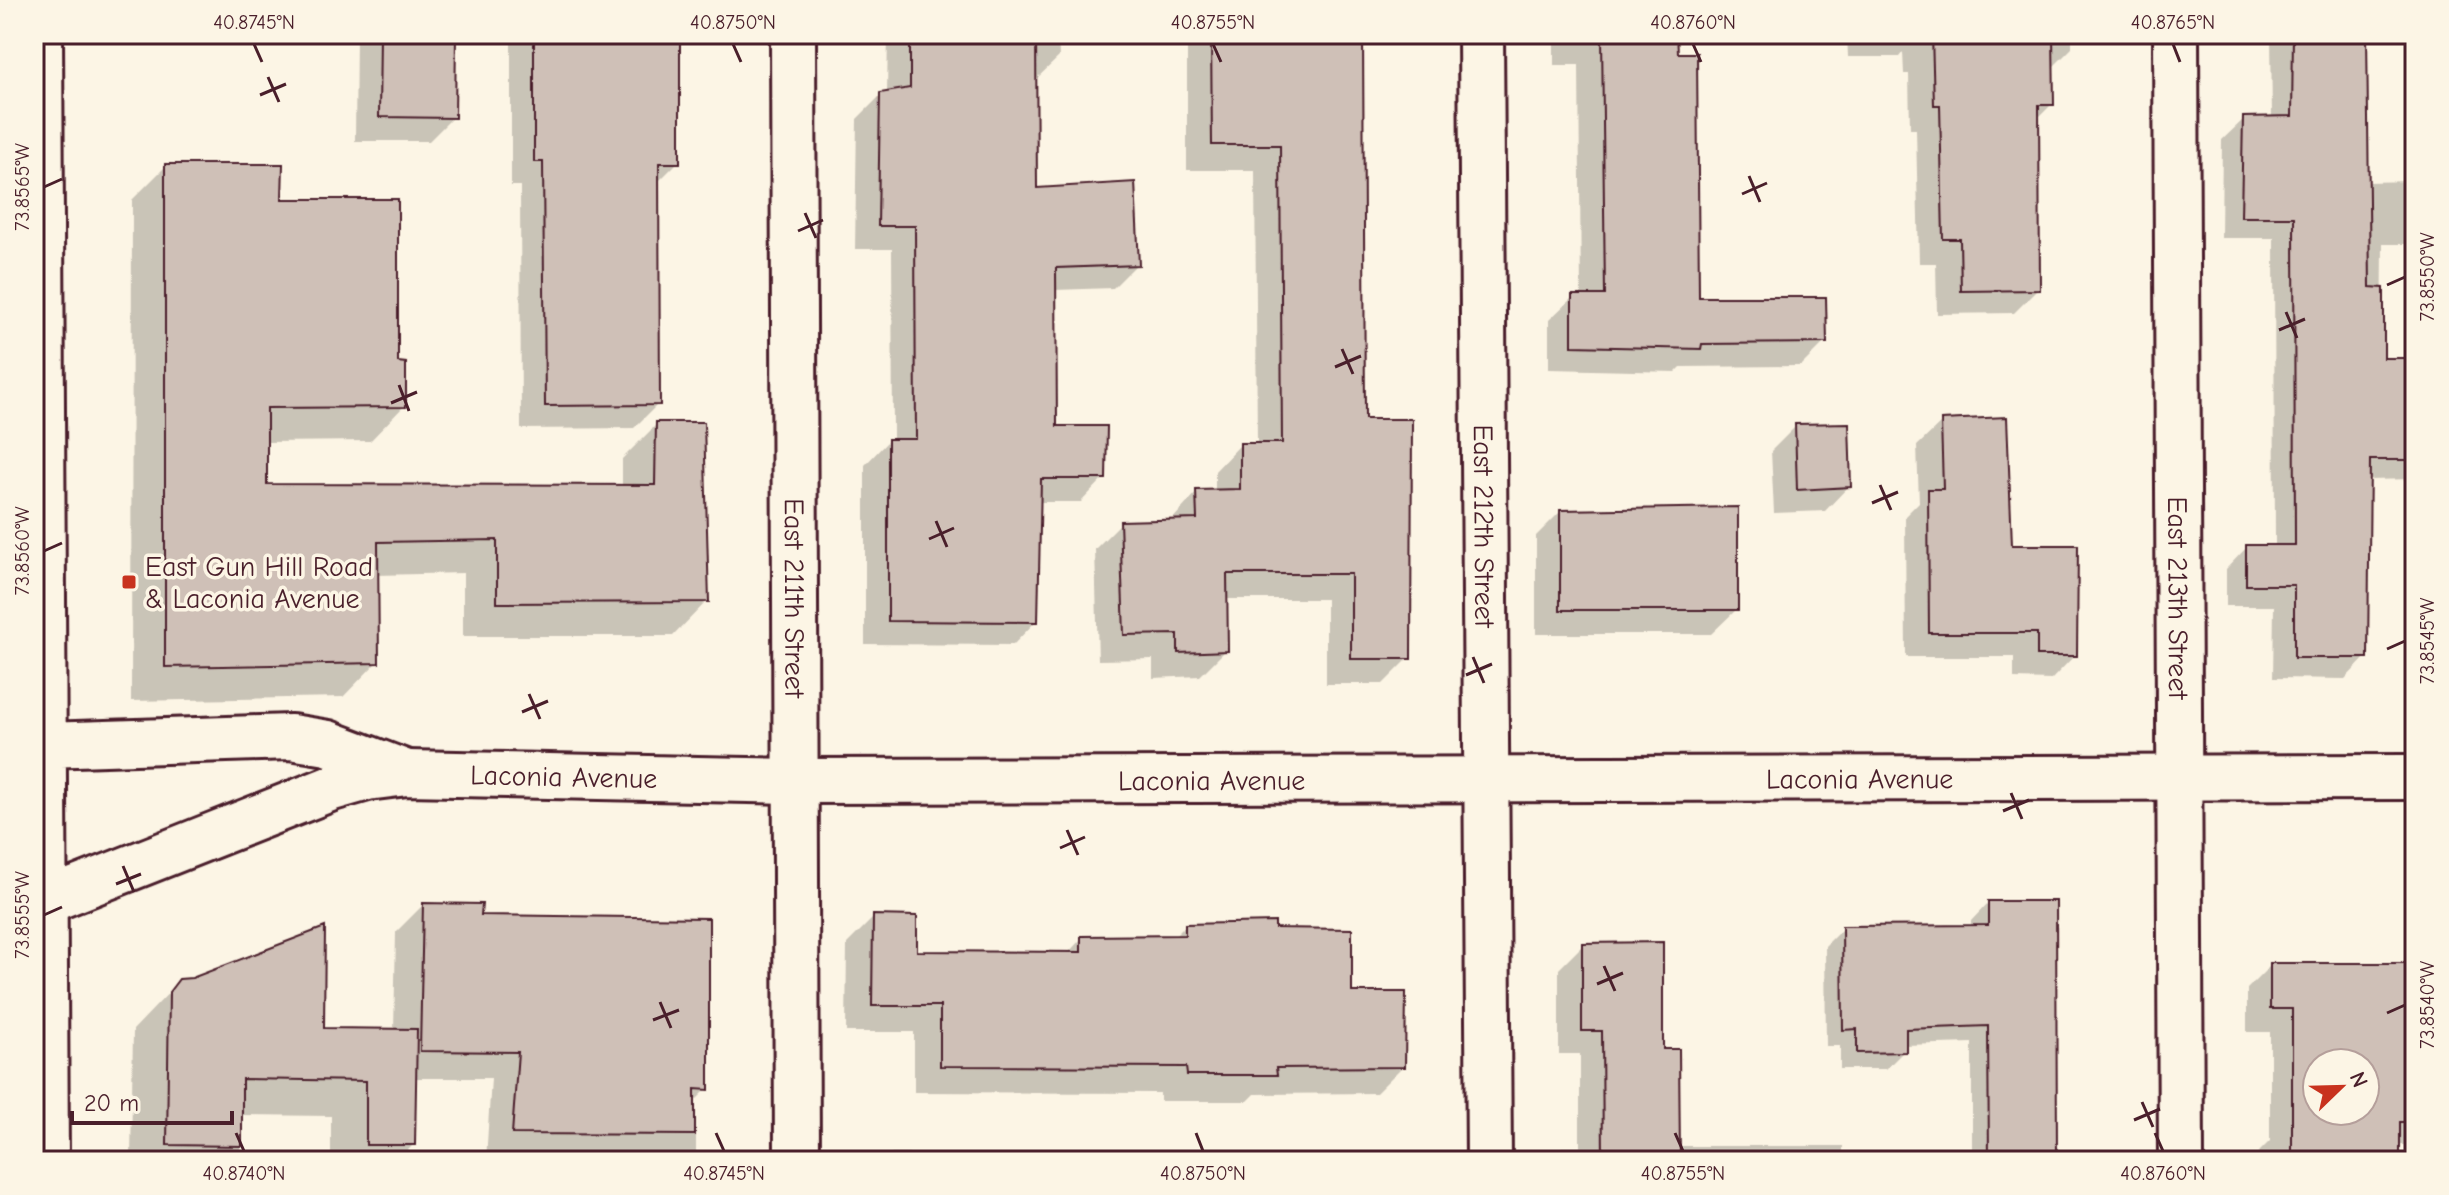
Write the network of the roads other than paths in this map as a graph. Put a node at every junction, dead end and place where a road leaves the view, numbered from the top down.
1 (40, 34) edge
2 (793, 34) edge
3 (1481, 34) edge
4 (2176, 34) edge
5 (37, 180) edge
6 (45, 745) junction
7 (407, 773) junction
8 (2179, 776) junction
9 (2415, 777) edge
10 (1487, 779) junction
11 (795, 781) junction
12 (40, 903) edge
13 (46, 1161) edge
14 (797, 1161) edge
15 (1489, 1161) edge
16 (2181, 1161) edge

1 - 5 street
2 - 11 street, East 211th Street
3 - 10 street, East 212th Street
4 - 8 street, East 213th Street
5 - 6 street
6 - 7 street
6 - 12 street
7 - 11 street, Laconia Avenue
7 - 12 street, Laconia Avenue
8 - 9 street, Laconia Avenue
8 - 10 street, Laconia Avenue
8 - 16 street, East 213th Street
10 - 11 street, Laconia Avenue
10 - 15 street, East 212th Street
11 - 14 street, East 211th Street
12 - 13 street

